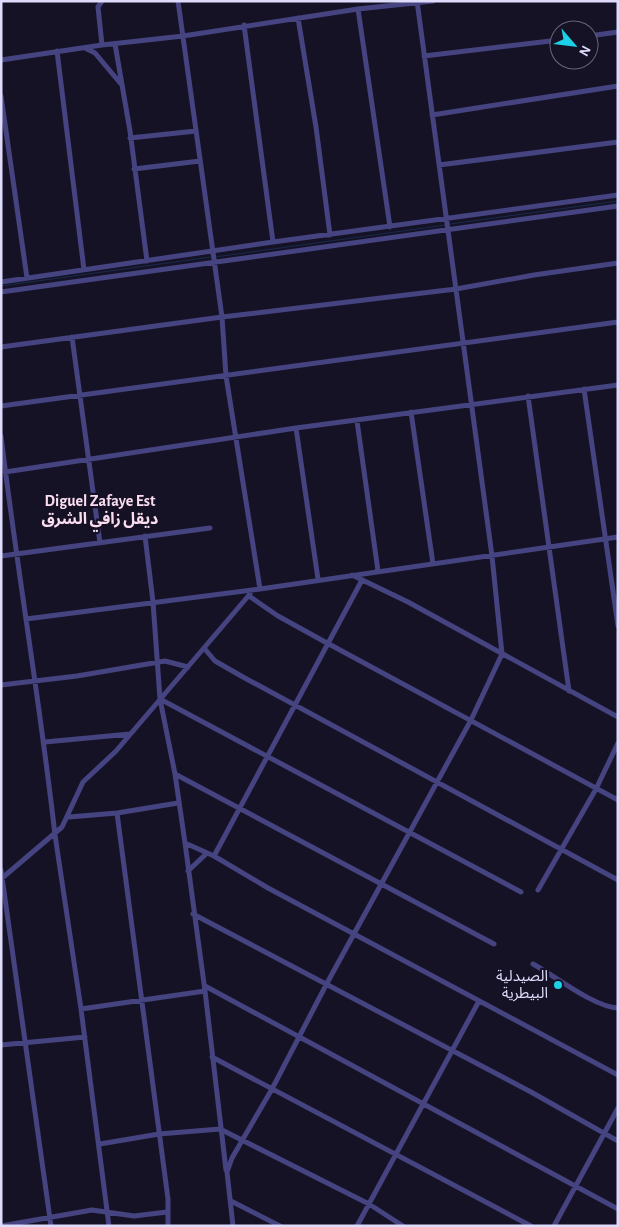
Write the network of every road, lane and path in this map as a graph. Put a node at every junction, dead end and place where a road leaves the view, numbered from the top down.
1 (102, 1) edge
2 (178, 1) edge
3 (433, 1) edge
4 (417, 2) edge
5 (97, 4) edge
6 (358, 9) junction
7 (298, 18) junction
8 (244, 25) junction
9 (618, 32) edge
10 (599, 35) edge
11 (183, 36) junction
12 (549, 41) edge
13 (115, 44) junction
14 (102, 45) junction
15 (85, 47) junction
16 (57, 51) junction
17 (424, 56) junction
18 (1, 60) edge
19 (122, 84) junction
20 (618, 86) edge
21 (1, 96) edge
22 (432, 115) junction
23 (196, 131) junction
24 (130, 138) junction
25 (618, 142) edge
26 (200, 161) junction
27 (439, 165) junction
28 (134, 169) junction
29 (618, 195) edge
30 (618, 206) edge
31 (447, 225) junction
32 (390, 227) junction
33 (330, 235) junction
34 (273, 242) junction
35 (213, 257) junction
36 (147, 261) junction
37 (618, 263) edge
38 (84, 270) junction
39 (27, 278) junction
40 (1, 282) edge
41 (456, 290) junction
42 (1, 292) edge
43 (222, 317) junction
44 (618, 322) edge
45 (72, 337) junction
46 (464, 343) junction
47 (1, 347) edge
48 (226, 376) junction
49 (618, 385) edge
50 (584, 390) junction
51 (80, 396) junction
52 (528, 396) junction
53 (472, 405) junction
54 (1, 406) edge
55 (411, 412) junction
56 (357, 420) junction
57 (296, 428) junction
58 (1, 436) edge
59 (238, 438) junction
60 (89, 460) junction
61 (6, 472) junction
62 (210, 528) dead end
63 (145, 536) junction
64 (618, 537) edge
65 (606, 539) junction
66 (100, 543) junction
67 (548, 548) junction
68 (16, 554) junction
69 (1, 556) edge
70 (492, 556) junction
71 (433, 564) junction
72 (378, 571) junction
73 (351, 574) junction
74 (318, 579) junction
75 (362, 580) junction
76 (260, 589) junction
77 (248, 596) junction
78 (153, 602) junction
79 (26, 619) junction
80 (618, 626) edge
81 (327, 643) junction
82 (204, 648) junction
83 (502, 654) junction
84 (159, 663) junction
85 (188, 667) junction
86 (33, 682) junction
87 (1, 685) edge
88 (569, 691) junction
89 (160, 699) junction
90 (295, 705) junction
91 (618, 717) edge
92 (471, 720) junction
93 (130, 734) junction
94 (45, 742) junction
95 (618, 743) edge
96 (268, 756) junction
97 (175, 774) junction
98 (438, 781) junction
99 (596, 789) junction
100 (618, 800) edge
101 (178, 803) junction
102 (240, 807) junction
103 (117, 813) junction
104 (68, 817) junction
105 (409, 833) junction
106 (55, 835) junction
107 (185, 843) junction
108 (559, 849) junction
109 (206, 853) junction
110 (214, 856) junction
111 (1, 870) edge
112 (188, 871) junction
113 (2, 879) edge
114 (618, 880) edge
115 (381, 884) junction
116 (538, 890) dead end
117 (521, 892) dead end
118 (193, 914) junction
119 (354, 934) junction
120 (494, 944) dead end
121 (533, 964) dead end
122 (326, 985) junction
123 (205, 989) junction
124 (479, 1001) junction
125 (141, 1002) junction
126 (618, 1008) edge
127 (82, 1009) junction
128 (85, 1037) junction
129 (299, 1038) junction
130 (27, 1042) junction
131 (1, 1045) edge
132 (451, 1050) junction
133 (212, 1057) junction
134 (618, 1075) edge
135 (272, 1089) junction
136 (422, 1102) junction
137 (618, 1108) edge
138 (220, 1128) junction
139 (159, 1134) junction
140 (604, 1134) junction
141 (241, 1140) junction
142 (618, 1141) edge
143 (100, 1144) junction
144 (395, 1156) junction
145 (226, 1172) junction
146 (574, 1186) junction
147 (231, 1201) junction
148 (369, 1204) junction
149 (618, 1209) edge
150 (167, 1212) junction
151 (107, 1213) junction
152 (50, 1219) junction
153 (1, 1226) edge
154 (50, 1226) edge
155 (109, 1226) edge
156 (168, 1226) edge
157 (233, 1226) edge
158 (280, 1226) edge
159 (357, 1226) edge
160 (403, 1226) edge
161 (531, 1226) edge
162 (554, 1226) edge

1 - 5 street
2 - 11 street
3 - 4 street
4 - 6 street
4 - 17 street
5 - 14 street
6 - 7 street
6 - 32 street
7 - 8 street
7 - 33 street
8 - 11 street
8 - 34 street
9 - 10 street
11 - 13 street
11 - 23 street
12 - 17 street
13 - 14 street
13 - 19 street
14 - 15 street
15 - 16 street
15 - 19 street
16 - 18 street
16 - 38 street
17 - 22 street
19 - 24 street
20 - 22 street
21 - 39 street
22 - 27 street
23 - 24 street
23 - 26 street
24 - 28 street
25 - 27 street
26 - 28 street
26 - 35 street
27 - 31 street
28 - 36 street
29 - 31 street
30 - 31 street
31 - 32 street
31 - 35 street
31 - 41 street
32 - 33 street
33 - 34 street
34 - 35 street
35 - 36 street
35 - 42 street
35 - 43 street
36 - 38 street
37 - 41 street
38 - 39 street
39 - 40 street
41 - 43 street
41 - 46 street
43 - 45 street
43 - 48 street
44 - 46 street
45 - 47 street
45 - 51 street
46 - 48 street
46 - 53 street
48 - 51 street
48 - 59 street
49 - 50 street
50 - 52 street
50 - 65 street
51 - 54 street
51 - 60 street
52 - 53 street
52 - 67 street
53 - 55 street
53 - 70 street
55 - 56 street
55 - 71 street
56 - 57 street
56 - 72 street
57 - 59 street
57 - 74 street
58 - 61 street
59 - 60 street
59 - 76 street
60 - 61 street
60 - 66 street
61 - 68 street
62 - 63 street
63 - 66 street
63 - 78 street
64 - 65 street
65 - 67 street
65 - 80 street
66 - 68 street
67 - 70 street
67 - 88 street
68 - 69 street
68 - 79 street
70 - 71 street
70 - 83 street
71 - 72 street
72 - 73 street
73 - 74 street
73 - 75 street
74 - 76 street
75 - 81 street
75 - 83 street
76 - 77 street
76 - 78 street
77 - 81 street
77 - 82 street
78 - 79 street
78 - 84 street
79 - 86 street
81 - 90 street
81 - 92 street
82 - 85 street
82 - 90 street
83 - 88 street
83 - 92 street
84 - 85 street
84 - 86 street
84 - 89 street
85 - 89 street
86 - 87 street
86 - 94 street
88 - 91 street
89 - 93 street
89 - 96 street
89 - 97 street
90 - 96 street
90 - 98 street
92 - 98 street
92 - 99 street
93 - 94 street
93 - 104 street
94 - 106 street
95 - 99 street
96 - 102 street
96 - 105 street
97 - 101 street
97 - 102 street
98 - 105 street
98 - 108 street
99 - 100 street
99 - 108 street
101 - 103 street
101 - 107 street
102 - 110 street
102 - 115 street
103 - 104 street
103 - 125 street
104 - 106 street
105 - 115 street
105 - 117 street
106 - 113 street
106 - 127 street
107 - 109 street
107 - 112 street
108 - 114 street
108 - 116 street
109 - 110 street
109 - 112 street
110 - 119 street
111 - 113 street
112 - 118 street
113 - 130 street
115 - 119 street
115 - 120 street
118 - 122 street
118 - 123 street
119 - 122 street
119 - 124 street
121 - 126 street
122 - 129 street
122 - 132 street
123 - 125 street
123 - 129 street
123 - 133 street
124 - 132 street
124 - 134 street
125 - 127 street
125 - 139 street
127 - 128 street
128 - 130 street
128 - 143 street
129 - 135 street
129 - 136 street
130 - 131 street
130 - 152 street
132 - 136 street
132 - 140 street
133 - 135 street
133 - 138 street
135 - 141 street
135 - 144 street
136 - 144 street
136 - 146 street
137 - 140 street
138 - 139 street
138 - 141 street
138 - 145 street
139 - 143 street
139 - 150 street
140 - 142 street
140 - 146 street
141 - 145 street
141 - 148 street
143 - 151 street
144 - 148 street
144 - 161 street
145 - 147 street
146 - 149 street
146 - 162 street
147 - 157 street
147 - 158 street
148 - 159 street
148 - 160 street
150 - 151 street
150 - 156 street
151 - 152 street
151 - 155 street
152 - 153 street
152 - 154 street

